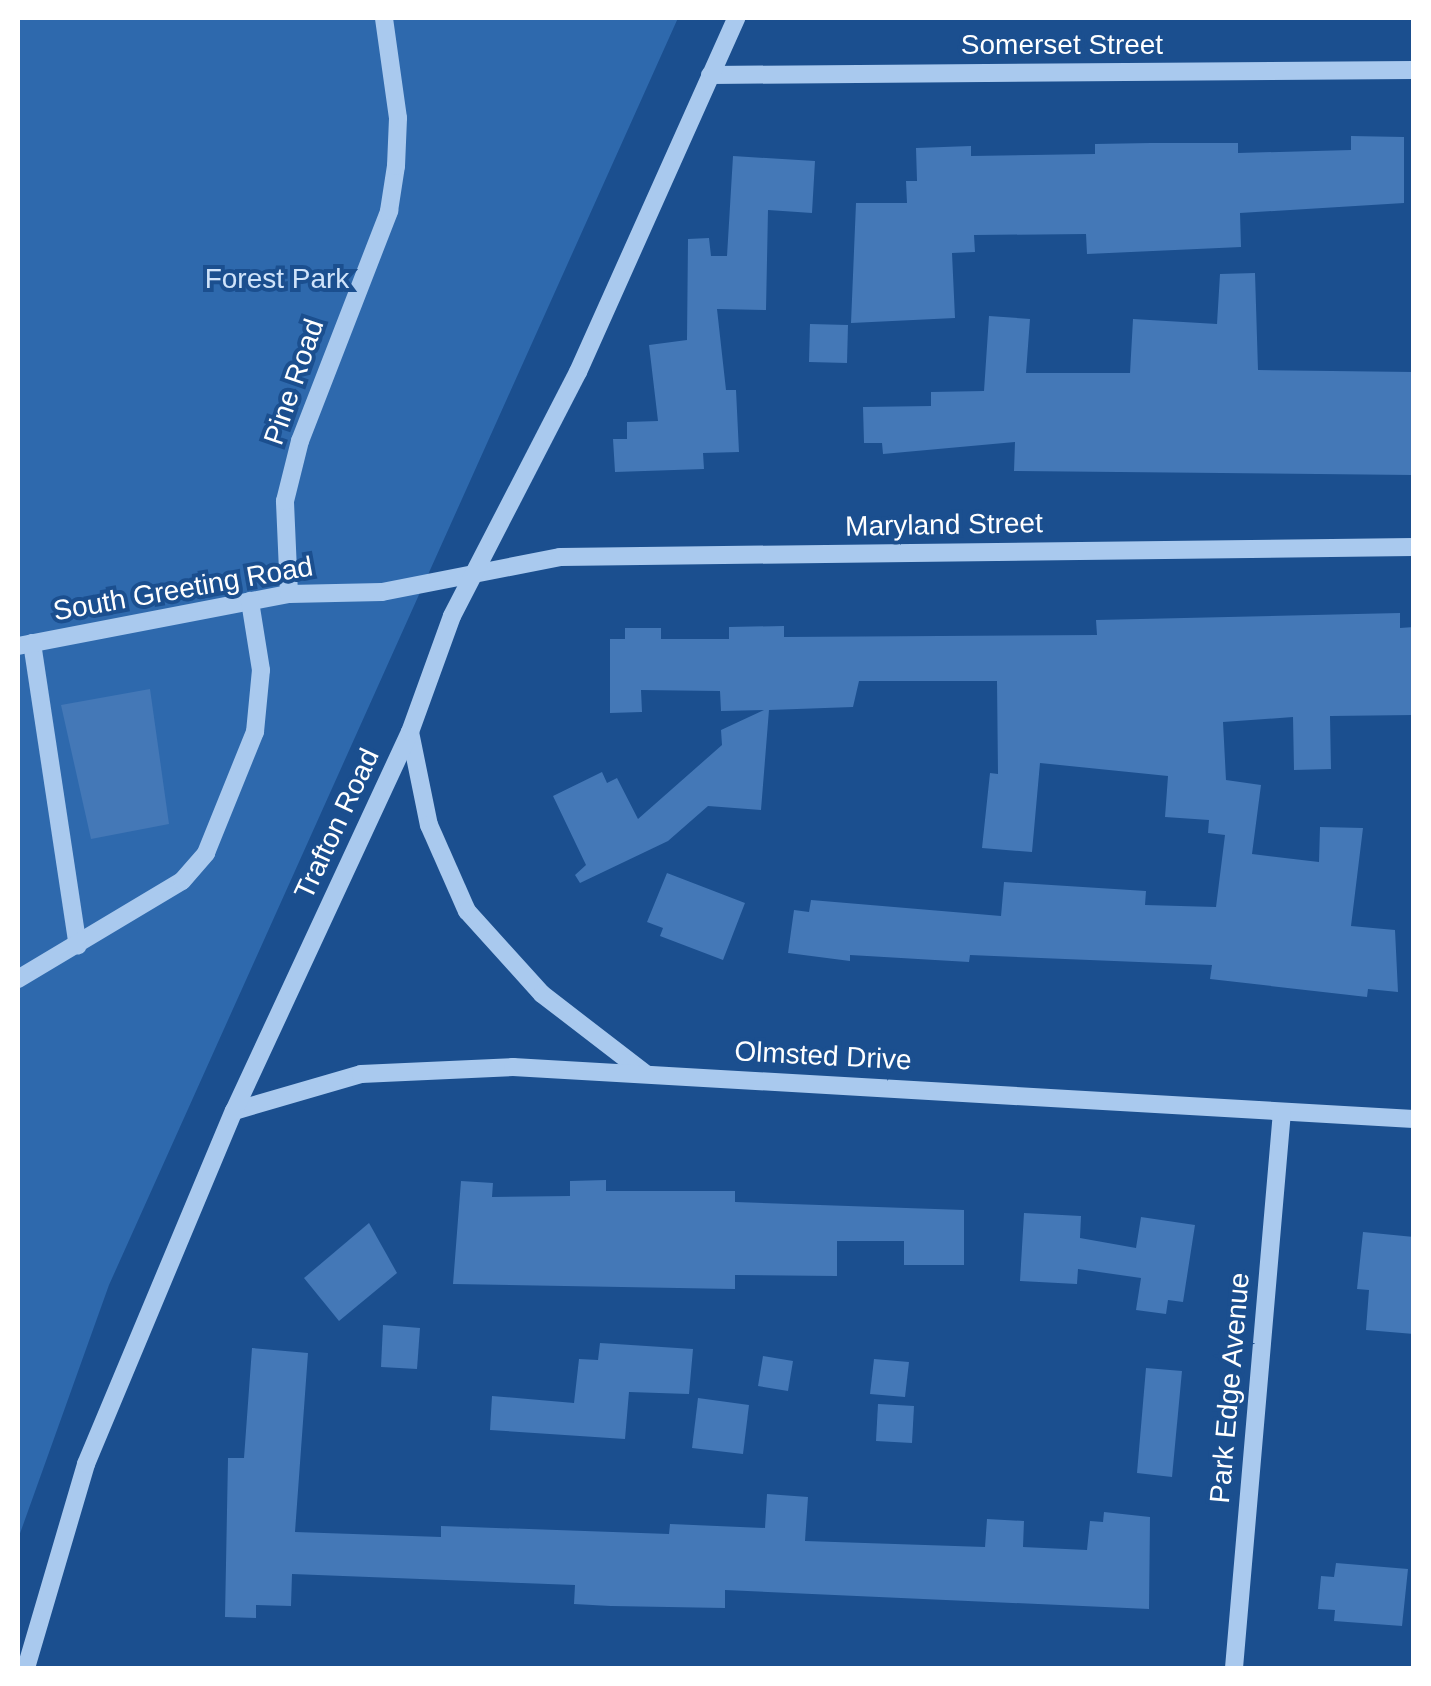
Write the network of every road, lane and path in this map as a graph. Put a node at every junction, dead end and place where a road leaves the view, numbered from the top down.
1 (384, 18) edge
2 (736, 18) edge
3 (1414, 70) edge
4 (710, 75) junction
5 (1414, 547) edge
6 (475, 568) junction
7 (288, 594) junction
8 (250, 601) junction
9 (25, 644) edge
10 (410, 732) junction
11 (78, 946) junction
12 (18, 980) edge
13 (646, 1074) junction
14 (234, 1111) junction
15 (1282, 1112) junction
16 (1414, 1120) edge
17 (26, 1668) edge
18 (1234, 1668) edge

1 - 7 street, Pine Road
2 - 4 street, Trafton Road
3 - 4 street, Somerset Street
4 - 6 street, Trafton Road
5 - 6 street, Maryland Street
6 - 7 street, South Greeting Road
6 - 10 street, Trafton Road
7 - 8 street, South Greeting Road
8 - 9 street, South Greeting Road
8 - 11 street
9 - 11 street
10 - 13 street
10 - 14 street, Trafton Road
11 - 12 street
13 - 14 street, Olmsted Drive
13 - 15 street, Olmsted Drive
14 - 17 street, Trafton Road
15 - 16 street, Olmsted Drive
15 - 18 street, Park Edge Avenue

